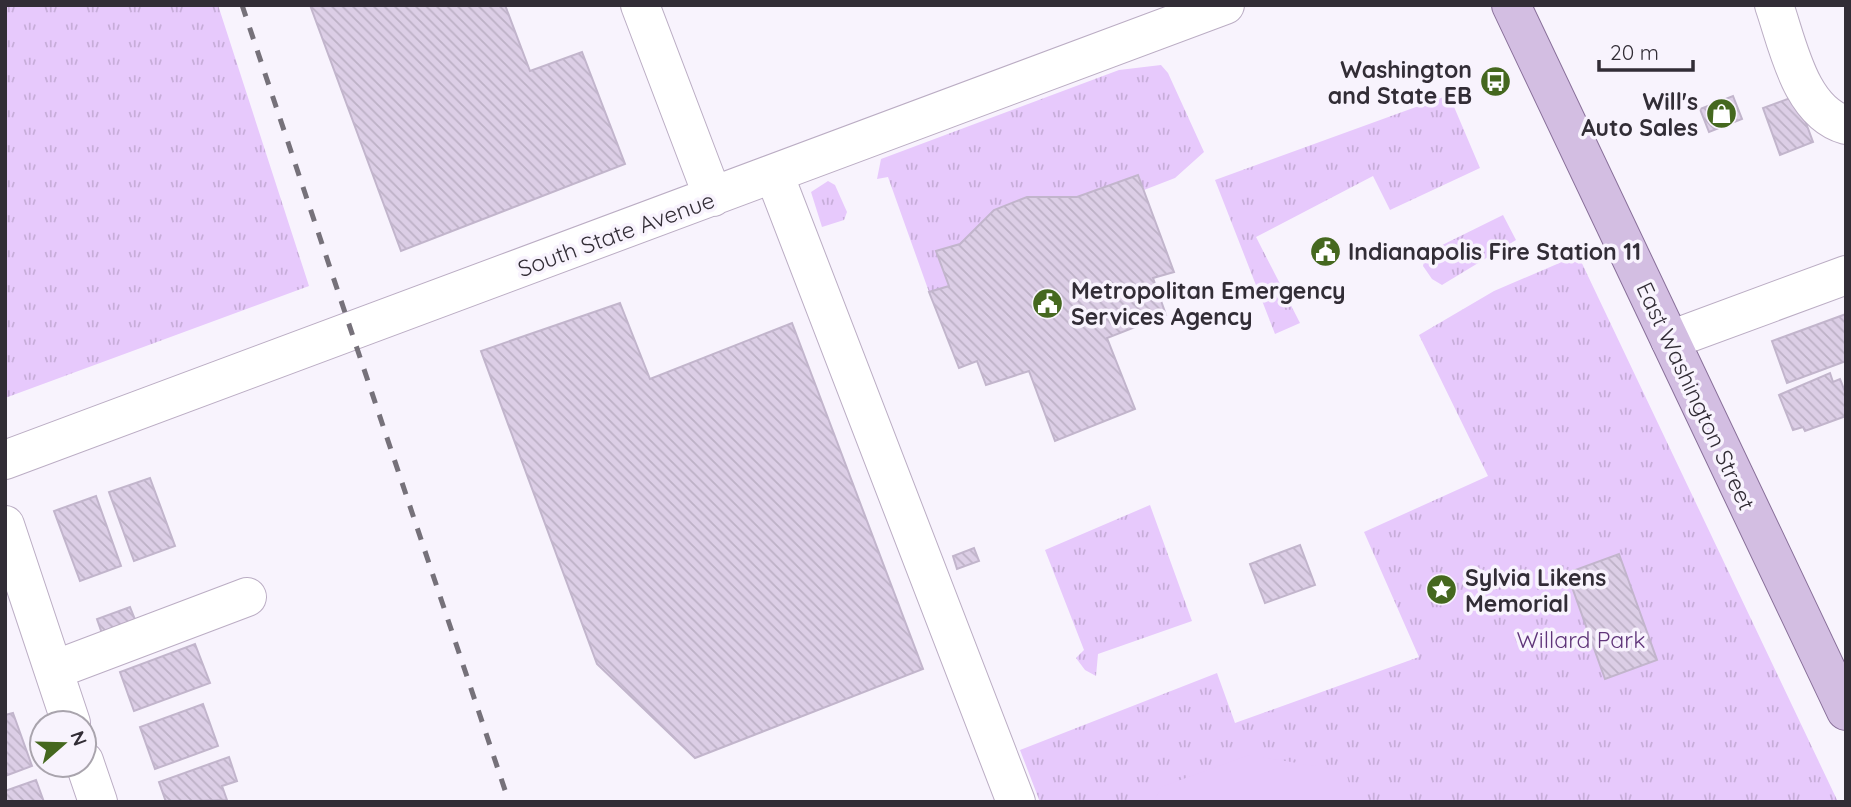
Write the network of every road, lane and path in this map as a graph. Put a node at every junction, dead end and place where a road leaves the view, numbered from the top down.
1 (640, 5) edge
2 (1225, 5) edge
3 (1511, 5) edge
4 (1774, 5) edge
5 (1846, 125) edge
6 (774, 174) junction
7 (713, 197) junction
8 (1846, 275) edge
9 (1670, 340) junction
10 (5, 460) edge
11 (5, 525) edge
12 (247, 597) dead end
13 (54, 670) junction
14 (67, 709) edge
15 (1846, 711) edge
16 (90, 779) edge
17 (98, 802) edge
18 (1016, 802) edge

1 - 7 street
2 - 6 street, South State Avenue
3 - 9 main road, East Washington Street
4 - 5 street
6 - 7 street, South State Avenue
6 - 18 street
7 - 10 street, South State Avenue
8 - 9 street
9 - 15 main road, East Washington Street
11 - 13 street
12 - 13 street
13 - 14 street
16 - 17 street

